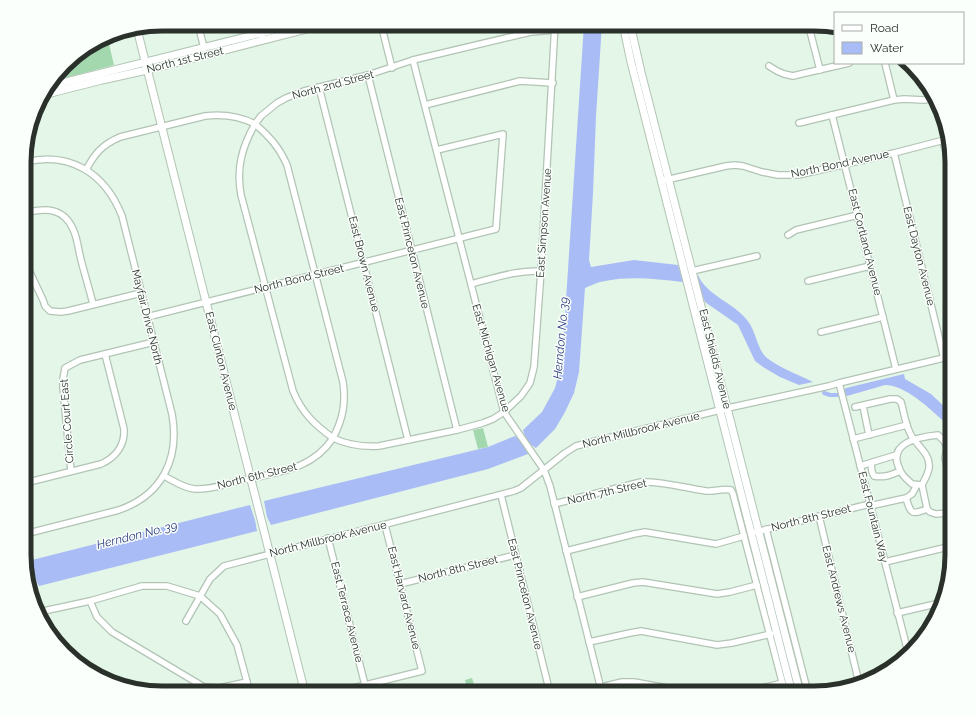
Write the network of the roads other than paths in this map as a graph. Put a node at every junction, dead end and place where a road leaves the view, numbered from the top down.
1 (200, 31) edge
2 (260, 31) edge
3 (279, 31) edge
4 (292, 31) edge
5 (383, 31) edge
6 (536, 31) edge
7 (555, 31) edge
8 (625, 31) edge
9 (632, 31) edge
10 (810, 31) edge
11 (138, 34) edge
12 (262, 37) junction
13 (204, 48) junction
14 (214, 52) junction
15 (413, 60) junction
16 (845, 64) edge
17 (885, 64) edge
18 (146, 66) junction
19 (769, 66) dead end
20 (392, 68) junction
21 (820, 70) junction
22 (368, 75) junction
23 (553, 83) junction
24 (57, 85) edge
25 (319, 87) junction
26 (51, 93) edge
27 (928, 99) edge
28 (894, 100) junction
29 (425, 105) junction
30 (832, 115) junction
31 (799, 123) dead end
32 (255, 124) junction
33 (162, 127) junction
34 (943, 141) edge
35 (437, 150) junction
36 (894, 153) junction
37 (31, 161) edge
38 (845, 164) junction
39 (86, 170) junction
40 (666, 180) junction
41 (31, 211) edge
42 (858, 215) junction
43 (788, 236) dead end
44 (460, 238) junction
45 (412, 251) junction
46 (681, 254) junction
47 (757, 256) dead end
48 (364, 263) junction
49 (870, 266) junction
50 (541, 271) junction
51 (692, 271) junction
52 (31, 275) edge
53 (315, 275) junction
54 (808, 281) dead end
55 (471, 284) junction
56 (688, 286) junction
57 (265, 287) junction
58 (141, 293) junction
59 (206, 302) junction
60 (93, 304) junction
61 (147, 317) junction
62 (883, 317) junction
63 (705, 321) junction
64 (821, 332) dead end
65 (154, 342) junction
66 (105, 354) junction
67 (944, 358) joint
68 (896, 369) junction
69 (839, 382) junction
70 (863, 406) junction
71 (855, 408) dead end
72 (724, 409) junction
73 (504, 412) junction
74 (907, 425) junction
75 (457, 430) junction
76 (869, 435) junction
77 (333, 438) junction
78 (853, 439) junction
79 (913, 439) junction
80 (408, 440) junction
81 (945, 443) edge
82 (896, 455) junction
83 (871, 464) junction
84 (860, 466) junction
85 (544, 470) junction
86 (71, 471) junction
87 (900, 471) junction
88 (164, 476) junction
89 (251, 478) junction
90 (31, 481) edge
91 (920, 485) junction
92 (501, 495) junction
93 (906, 498) junction
94 (554, 504) junction
95 (870, 504) junction
96 (927, 509) junction
97 (912, 511) junction
98 (945, 514) edge
99 (905, 515) dead end
100 (819, 516) junction
101 (385, 525) junction
102 (759, 531) junction
103 (31, 532) edge
104 (744, 536) junction
105 (328, 538) junction
106 (945, 548) edge
107 (566, 551) junction
108 (270, 553) junction
109 (515, 555) junction
110 (885, 562) junction
111 (400, 584) junction
112 (757, 586) junction
113 (200, 596) junction
114 (577, 596) junction
115 (90, 600) junction
116 (935, 604) edge
117 (44, 611) edge
118 (897, 612) junction
119 (186, 621) dead end
120 (776, 632) junction
121 (589, 642) junction
122 (907, 648) edge
123 (858, 678) edge
124 (247, 682) junction
125 (782, 683) junction
126 (365, 685) junction
127 (198, 686) edge
128 (228, 686) edge
129 (248, 686) edge
130 (303, 686) edge
131 (361, 686) edge
132 (548, 686) edge
133 (600, 686) edge
134 (612, 686) edge
135 (656, 686) edge
136 (770, 686) edge
137 (783, 686) edge
138 (790, 686) edge
139 (797, 686) edge
140 (806, 686) edge

1 - 13 street
2 - 12 street
3 - 12 main road, North 1st Street
4 - 12 main road, North 1st Street
5 - 20 street
6 - 15 street, North 2nd Street
7 - 23 street, East Simpson Avenue
8 - 40 main road, East Shields Avenue
9 - 40 main road, East Shields Avenue
10 - 21 street
11 - 18 main road, East Clinton Avenue
12 - 13 main road, North 1st Street
12 - 14 main road, North 1st Street
13 - 14 main road
13 - 18 main road, North 1st Street
14 - 18 main road, North 1st Street
15 - 20 street, North 2nd Street
15 - 29 street, East Michigan Avenue
16 - 21 street
17 - 28 street
18 - 24 main road, North 1st Street
18 - 26 main road, North 1st Street
18 - 33 main road, East Clinton Avenue
19 - 21 street
20 - 22 street, North 2nd Street
22 - 25 street, North 2nd Street
22 - 45 street, East Princeton Avenue
23 - 29 street
23 - 50 street, East Simpson Avenue
25 - 32 street, North 2nd Street
25 - 48 street, East Brown Avenue
27 - 28 street
28 - 30 street
29 - 35 street, East Michigan Avenue
30 - 31 street
30 - 38 street, East Cortland Avenue
32 - 33 street
32 - 53 street
32 - 57 street
33 - 39 street
33 - 59 main road, East Clinton Avenue
34 - 36 street, North Bond Avenue
35 - 44 street, East Michigan Avenue
35 - 44 street, North Bond Street
36 - 38 street, North Bond Avenue
36 - 67 street, East Dayton Avenue
37 - 39 street, Mayfair Drive North
38 - 40 street, North Bond Avenue
38 - 42 street, East Cortland Avenue
39 - 58 street, Mayfair Drive North
40 - 46 main road, East Shields Avenue
40 - 51 main road, East Shields Avenue
41 - 60 street
42 - 43 street
42 - 49 street, East Cortland Avenue
44 - 45 street, North Bond Street
44 - 55 street, East Michigan Avenue
45 - 48 street, North Bond Street
45 - 75 street, East Princeton Avenue
46 - 51 main road
46 - 56 main road, East Shields Avenue
47 - 51 street
48 - 53 street, North Bond Street
48 - 80 street, East Brown Avenue
49 - 54 street
49 - 62 street, East Cortland Avenue
50 - 55 street
50 - 73 street, East Simpson Avenue
51 - 63 main road, East Shields Avenue
52 - 60 street
53 - 57 street, North Bond Street
53 - 77 street
55 - 73 street, East Michigan Avenue
56 - 63 main road
56 - 72 main road, East Shields Avenue
57 - 59 street, North Bond Street
57 - 77 street
58 - 60 street
58 - 61 street, Mayfair Drive North
59 - 61 street, North Bond Street
59 - 89 main road, East Clinton Avenue
61 - 65 street, Mayfair Drive North
62 - 64 street
62 - 68 street, East Cortland Avenue
63 - 72 main road, East Shields Avenue
65 - 66 street, Circle Court East
65 - 88 street, Mayfair Drive North
66 - 86 street, Circle Court East
66 - 86 street
67 - 68 street, North Millbrook Avenue
68 - 69 street, North Millbrook Avenue
69 - 72 street, North Millbrook Avenue
69 - 78 street, East Fountain Way
70 - 71 street
70 - 74 street
70 - 76 street
72 - 85 street, North Millbrook Avenue
72 - 102 main road, East Shields Avenue
73 - 75 street
73 - 85 street, East Michigan Avenue
74 - 76 street
74 - 79 street
75 - 80 street
76 - 78 street
77 - 80 street
77 - 89 street, North 6th Street
78 - 84 street, East Fountain Way
79 - 81 street
79 - 82 street
79 - 91 street
82 - 83 street
82 - 87 street
83 - 84 street
83 - 87 street
84 - 95 street, East Fountain Way
85 - 92 street, North Millbrook Avenue
85 - 94 street, East Michigan Avenue
86 - 90 street
87 - 91 street
88 - 89 street, North 6th Street
88 - 103 street
89 - 108 main road, East Clinton Avenue
91 - 93 street
91 - 96 street
92 - 101 street, North Millbrook Avenue
92 - 109 street, East Princeton Avenue
93 - 95 street, North 8th Street
93 - 97 street
94 - 104 street, North 7th Street
94 - 107 street, East Michigan Avenue
95 - 100 street, North 8th Street
95 - 110 street, East Fountain Way
96 - 97 street
96 - 98 street
97 - 99 street
100 - 102 street, North 8th Street
100 - 123 street, East Andrews Avenue
101 - 105 street, North Millbrook Avenue
101 - 111 street, East Harvard Avenue
102 - 120 main road, East Shields Avenue
102 - 140 street
104 - 107 street
104 - 112 street
105 - 108 street, North Millbrook Avenue
105 - 126 street, East Terrace Avenue
106 - 110 street
107 - 114 street, East Michigan Avenue
108 - 113 street, North Millbrook Avenue
108 - 130 main road, East Clinton Avenue
109 - 111 street, North 8th Street
109 - 132 street, East Princeton Avenue
110 - 118 street, East Fountain Way
111 - 126 street, East Harvard Avenue
112 - 114 street
112 - 120 street
113 - 115 street
113 - 119 street, North Millbrook Avenue
113 - 124 street
114 - 121 street, East Michigan Avenue
115 - 117 street
115 - 127 street
116 - 118 street
118 - 122 street, East Fountain Way
120 - 121 street
120 - 125 street
120 - 138 main road, East Shields Avenue
120 - 139 main road, East Shields Avenue
121 - 133 street, East Michigan Avenue
124 - 128 street
124 - 129 street
125 - 136 street
125 - 137 street
126 - 131 street
134 - 135 street

